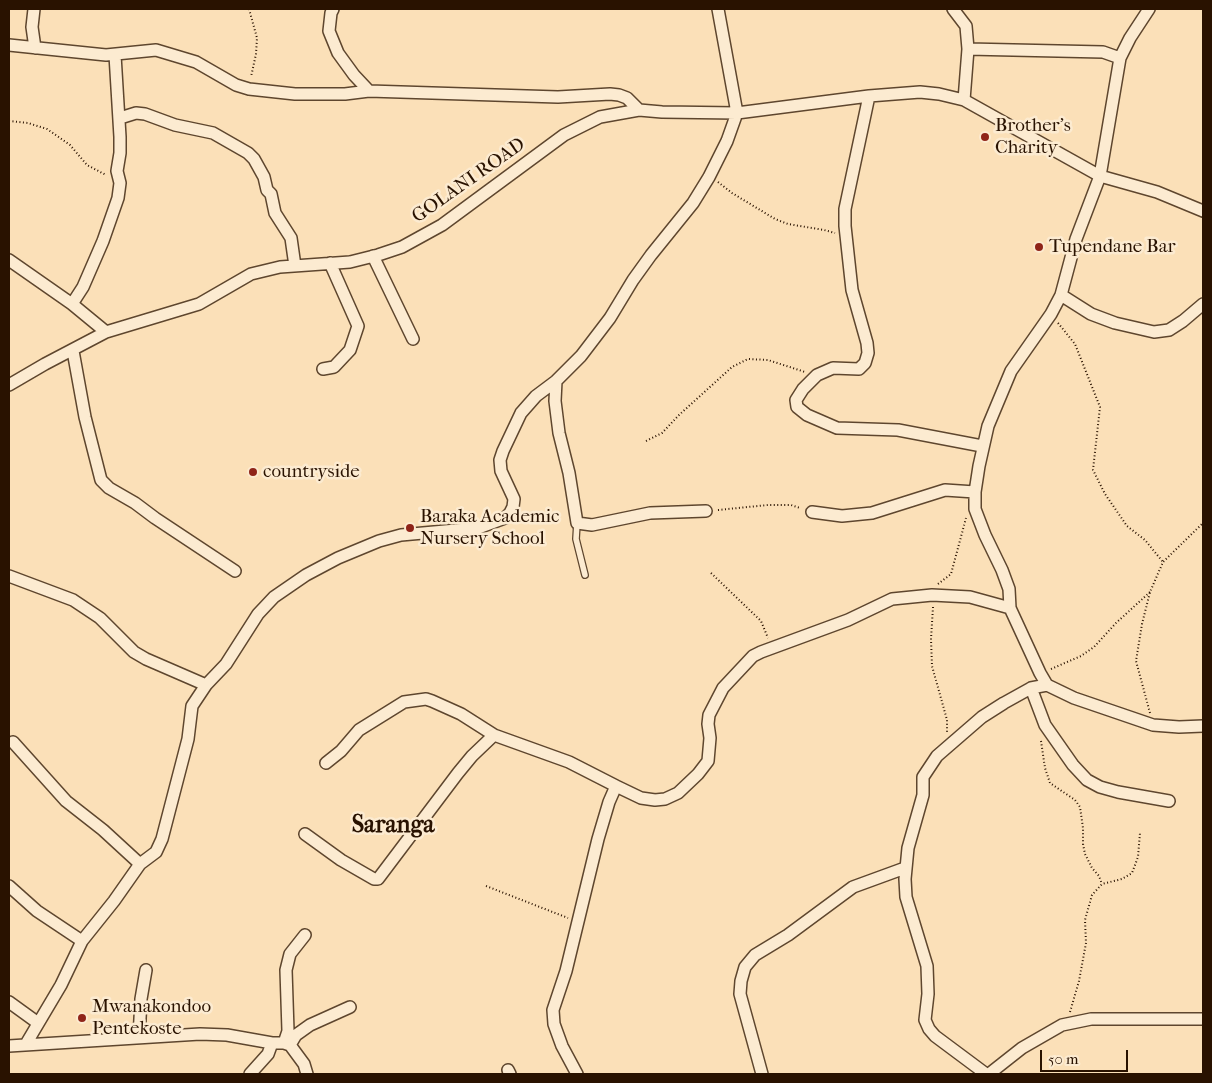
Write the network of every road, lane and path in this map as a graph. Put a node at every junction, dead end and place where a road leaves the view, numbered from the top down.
1 (34, 9) edge
2 (249, 9) edge
3 (333, 9) edge
4 (718, 9) edge
5 (953, 9) edge
6 (1149, 9) edge
7 (9, 45) edge
8 (35, 48) junction
9 (968, 49) junction
10 (115, 55) junction
11 (1120, 58) junction
12 (251, 89) junction
13 (369, 91) junction
14 (869, 96) junction
15 (964, 100) junction
16 (639, 110) junction
17 (737, 113) junction
18 (120, 118) junction
19 (9, 121) edge
20 (1100, 176) junction
21 (709, 177) junction
22 (120, 183) junction
23 (1203, 211) edge
24 (847, 237) junction
25 (373, 256) junction
26 (9, 260) edge
27 (330, 263) junction
28 (295, 266) junction
29 (1061, 295) junction
30 (72, 304) junction
31 (1203, 304) edge
32 (1051, 314) junction
33 (106, 332) junction
34 (412, 340) dead end
35 (72, 351) junction
36 (323, 369) dead end
37 (817, 375) junction
38 (556, 381) junction
39 (9, 385) edge
40 (646, 441) dead end
41 (982, 446) junction
42 (975, 492) junction
43 (975, 509) junction
44 (706, 511) joint
45 (812, 512) joint
46 (577, 523) junction
47 (1203, 523) edge
48 (1163, 562) junction
49 (235, 570) dead end
50 (711, 573) dead end
51 (584, 575) dead end
52 (9, 576) edge
53 (1150, 592) junction
54 (932, 595) junction
55 (1010, 608) junction
56 (774, 647) junction
57 (1040, 674) junction
58 (206, 685) junction
59 (1047, 685) junction
60 (1031, 688) junction
61 (1153, 724) junction
62 (1203, 726) edge
63 (494, 735) junction
64 (1041, 739) dead end
65 (13, 742) dead end
66 (947, 746) junction
67 (326, 762) dead end
68 (616, 786) junction
69 (1169, 800) dead end
70 (1140, 833) dead end
71 (305, 834) dead end
72 (140, 864) junction
73 (906, 868) junction
74 (1102, 884) junction
75 (9, 886) edge
76 (486, 886) dead end
77 (578, 922) junction
78 (305, 935) dead end
79 (82, 941) junction
80 (146, 970) dead end
81 (9, 1002) edge
82 (350, 1007) dead end
83 (1203, 1019) edge
84 (38, 1023) junction
85 (1068, 1024) junction
86 (139, 1038) junction
87 (272, 1043) junction
88 (26, 1044) junction
89 (287, 1044) junction
90 (9, 1046) edge
91 (250, 1074) edge
92 (307, 1074) edge
93 (577, 1074) edge
94 (762, 1074) edge
95 (988, 1074) edge

1 - 8 street
2 - 12 path
3 - 13 street
4 - 17 street
5 - 9 street
6 - 11 street
7 - 8 street
8 - 10 street
9 - 11 street
9 - 15 street
10 - 12 street
10 - 18 street
11 - 20 street
12 - 13 street
13 - 16 street
14 - 15 street, GOLANI ROAD
14 - 17 street, GOLANI ROAD
14 - 24 street
15 - 20 street, GOLANI ROAD
16 - 17 street, GOLANI ROAD
16 - 25 street, GOLANI ROAD
17 - 21 street
18 - 22 street
18 - 28 street
19 - 22 path
20 - 23 street, GOLANI ROAD
20 - 29 street
21 - 24 path
21 - 38 street
22 - 30 street
24 - 37 street
25 - 27 street, GOLANI ROAD
25 - 34 street
26 - 30 street
27 - 28 street, GOLANI ROAD
27 - 36 street
28 - 33 street, GOLANI ROAD
29 - 31 street
29 - 32 street
30 - 33 street
32 - 41 street
32 - 48 path
33 - 35 street, GOLANI ROAD
35 - 39 street, GOLANI ROAD
35 - 49 street
37 - 40 path
37 - 41 street
38 - 46 street
38 - 58 street
41 - 42 street
42 - 43 street
42 - 45 street
43 - 54 path
43 - 55 street
44 - 45 path
44 - 46 street
46 - 51 lane
47 - 48 path
48 - 53 path
50 - 56 path
52 - 58 street
53 - 57 path
53 - 61 path
54 - 55 street
54 - 56 street
54 - 66 path
55 - 57 street
56 - 68 street
57 - 59 street
58 - 72 street
59 - 60 street
59 - 61 street
60 - 66 street
60 - 69 street
61 - 62 street
63 - 67 street
63 - 68 street
63 - 71 street
64 - 74 path
65 - 72 street
66 - 73 street
68 - 77 street
70 - 74 path
72 - 79 street
73 - 94 street
73 - 95 street
74 - 85 path
75 - 79 street
76 - 77 path
77 - 93 street
78 - 89 street
79 - 84 street
80 - 86 street
81 - 84 street
82 - 89 street
83 - 85 street
84 - 88 street
85 - 95 street
86 - 87 street
86 - 88 street
87 - 89 street
87 - 91 street
88 - 90 street
89 - 92 street

